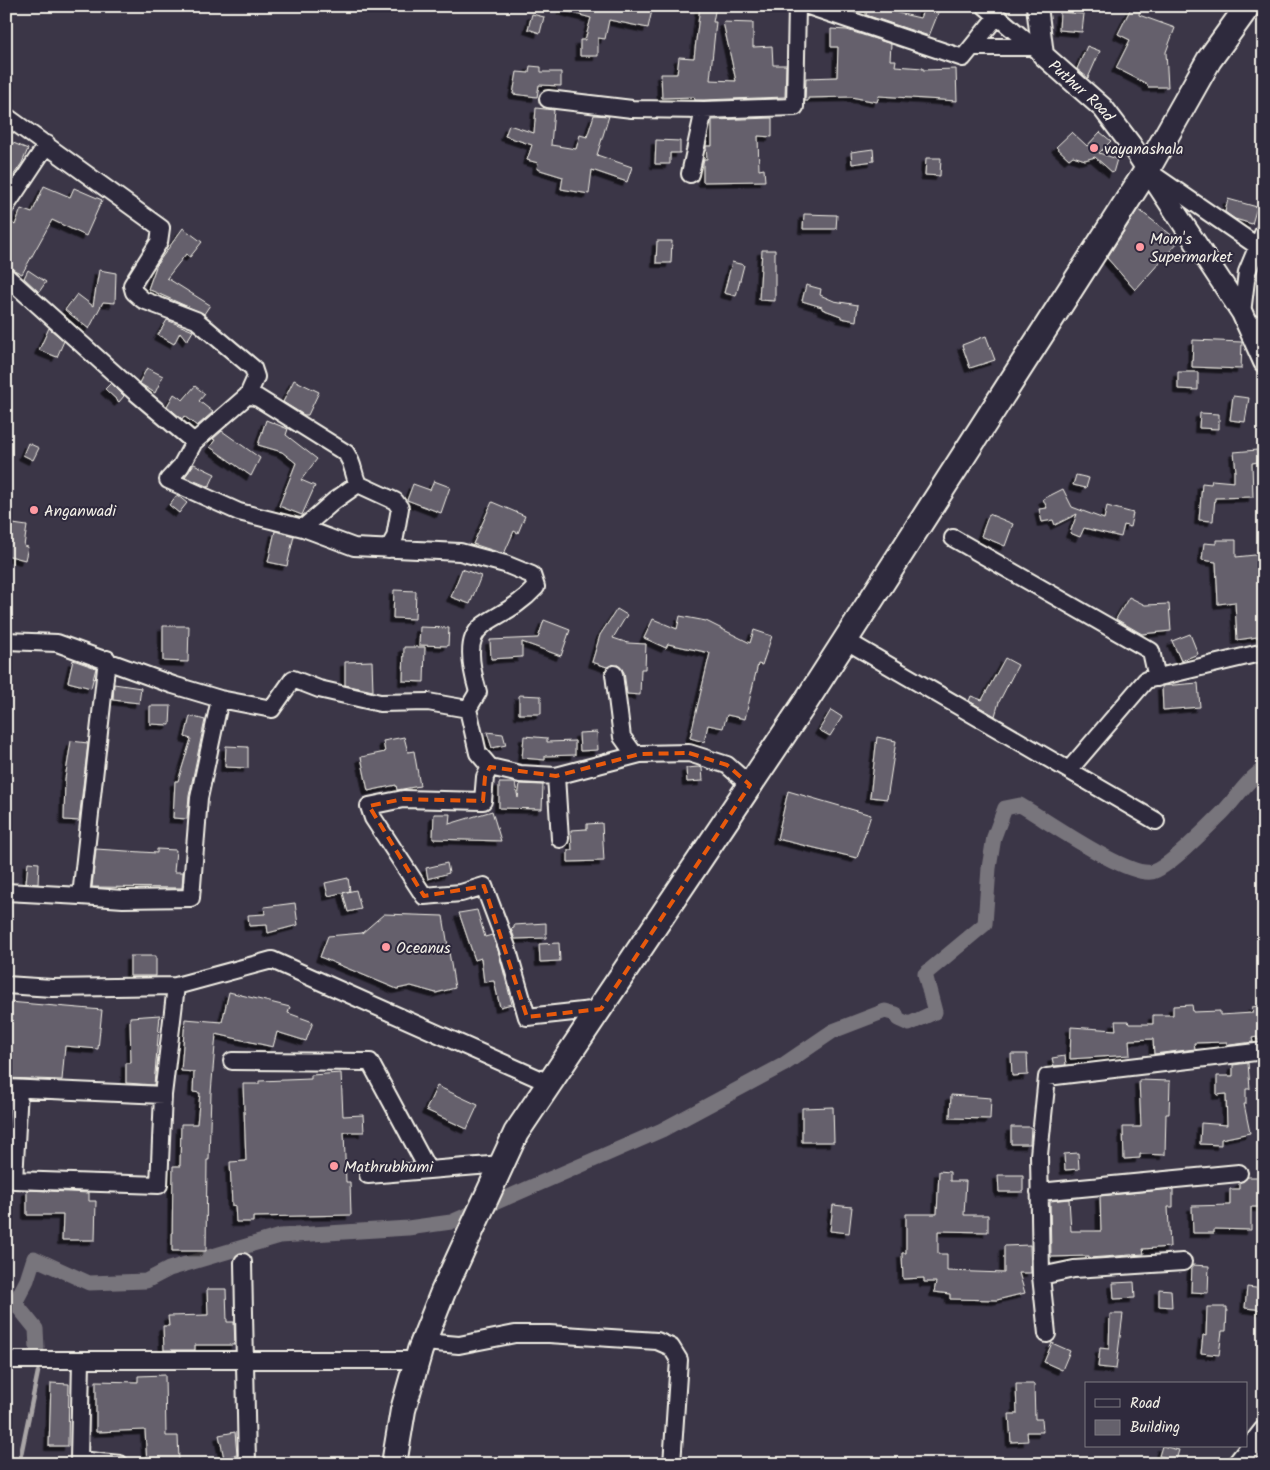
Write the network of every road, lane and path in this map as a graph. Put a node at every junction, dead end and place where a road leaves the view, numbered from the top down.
1 (797, 6) edge
2 (808, 6) edge
3 (1037, 6) edge
4 (1248, 6) edge
5 (991, 11) edge
6 (972, 47) junction
7 (1038, 51) junction
8 (548, 99) dead end
9 (704, 110) junction
10 (6, 116) edge
11 (47, 144) junction
12 (1147, 170) junction
13 (690, 174) dead end
14 (6, 206) edge
15 (1262, 241) edge
16 (6, 276) edge
17 (1251, 320) edge
18 (1264, 362) edge
19 (248, 395) junction
20 (194, 442) junction
21 (358, 484) junction
22 (303, 528) junction
23 (953, 538) dead end
24 (388, 549) junction
25 (845, 640) junction
26 (6, 642) edge
27 (1264, 652) edge
28 (107, 659) junction
29 (614, 674) dead end
30 (1157, 678) junction
31 (220, 698) junction
32 (468, 709) junction
33 (636, 755) junction
34 (490, 767) junction
35 (1069, 770) junction
36 (556, 776) junction
37 (752, 786) junction
38 (1156, 821) dead end
39 (560, 839) dead end
40 (6, 892) edge
41 (80, 896) junction
42 (6, 985) edge
43 (176, 986) junction
44 (601, 1009) junction
45 (1264, 1051) edge
46 (232, 1061) dead end
47 (550, 1084) junction
48 (13, 1089) edge
49 (163, 1095) junction
50 (501, 1166) junction
51 (428, 1170) junction
52 (1239, 1173) dead end
53 (368, 1175) dead end
54 (1039, 1192) junction
55 (242, 1262) dead end
56 (1183, 1262) dead end
57 (1042, 1276) junction
58 (1047, 1334) dead end
59 (420, 1351) junction
60 (6, 1360) edge
61 (80, 1360) junction
62 (245, 1360) junction
63 (1264, 1431) edge
64 (120, 1464) edge
65 (247, 1464) edge
66 (394, 1464) edge
67 (672, 1464) edge
68 (1238, 1464) edge

1 - 9 street
2 - 6 street
3 - 7 street, Puthur Road
4 - 12 main road
5 - 6 street
5 - 7 street
6 - 7 street
7 - 12 street, Puthur Road
8 - 9 street
9 - 13 street
10 - 11 street
11 - 14 street
11 - 19 street
12 - 15 street
12 - 17 street, Puthur Road
12 - 25 main road
15 - 17 street
16 - 20 street
17 - 18 street, Puthur Road
19 - 20 street
19 - 21 street
20 - 22 street
21 - 22 street
21 - 24 street
22 - 24 street
23 - 30 street
24 - 32 street
25 - 35 street
25 - 37 main road
26 - 28 street
27 - 30 street
28 - 31 street
28 - 41 street
29 - 33 street
30 - 35 street
31 - 32 street
31 - 41 street
32 - 34 street
33 - 36 street
33 - 37 street
34 - 36 street
34 - 44 street
35 - 38 street
36 - 39 street
37 - 44 main road
40 - 41 street
42 - 43 street
43 - 47 street
43 - 49 street
44 - 47 main road
45 - 54 street
46 - 51 street
47 - 50 main road
48 - 49 street
48 - 49 street
50 - 51 street
50 - 59 main road
51 - 53 street
52 - 54 street
54 - 57 street
55 - 62 street
56 - 57 street
57 - 58 street
59 - 62 street
59 - 66 main road
59 - 67 street
60 - 61 street
61 - 62 street
61 - 64 street
62 - 65 street
63 - 68 street

